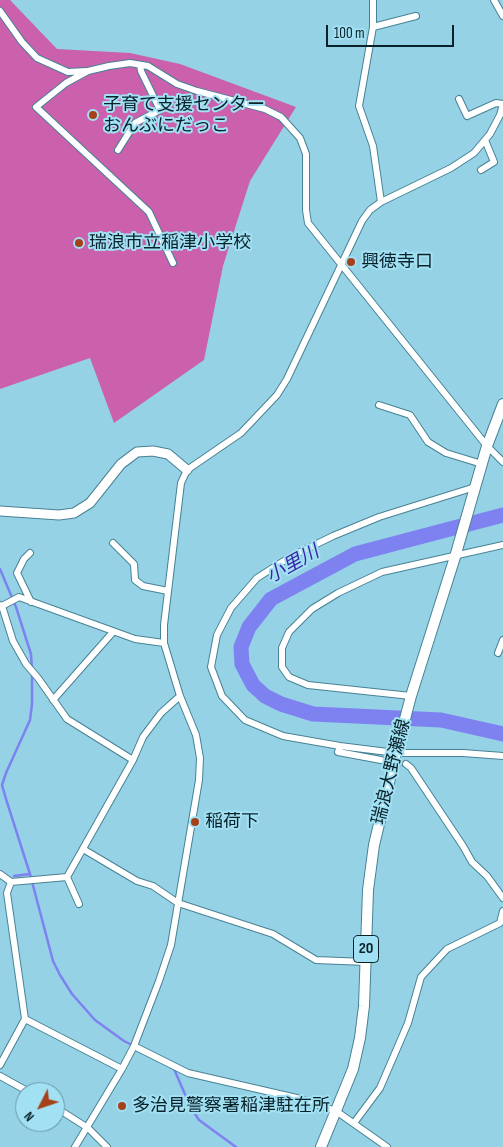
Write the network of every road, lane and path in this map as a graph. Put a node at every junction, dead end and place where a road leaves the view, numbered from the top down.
1 (373, 0) edge
2 (494, 0) edge
3 (0, 11) edge
4 (416, 16) dead end
5 (503, 16) edge
6 (373, 27) junction
7 (140, 65) junction
8 (88, 71) junction
9 (459, 99) dead end
10 (503, 104) edge
11 (484, 140) junction
12 (118, 150) dead end
13 (481, 170) dead end
14 (380, 202) junction
15 (173, 263) dead end
16 (341, 263) junction
17 (503, 404) edge
18 (379, 405) dead end
19 (487, 446) junction
20 (503, 462) edge
21 (482, 464) junction
22 (187, 470) junction
23 (474, 490) junction
24 (0, 511) edge
25 (113, 544) dead end
26 (503, 545) edge
27 (30, 553) dead end
28 (456, 554) junction
29 (168, 591) junction
30 (31, 602) junction
31 (1, 605) edge
32 (113, 632) junction
33 (503, 640) edge
34 (164, 643) junction
35 (498, 653) dead end
36 (180, 696) junction
37 (53, 700) junction
38 (410, 701) junction
39 (340, 746) junction
40 (397, 750) junction
41 (503, 756) edge
42 (133, 760) junction
43 (382, 760) tunnel mouth
44 (406, 764) tunnel mouth
45 (82, 849) junction
46 (0, 874) edge
47 (67, 876) junction
48 (11, 882) junction
49 (7, 893) junction
50 (0, 896) edge
51 (503, 898) edge
52 (178, 903) junction
53 (79, 904) dead end
54 (503, 911) edge
55 (366, 962) junction
56 (25, 1019) junction
57 (134, 1046) junction
58 (0, 1065) edge
59 (122, 1069) junction
60 (0, 1076) edge
61 (15, 1084) edge
62 (336, 1111) junction
63 (65, 1113) edge
64 (354, 1123) junction
65 (88, 1128) junction
66 (75, 1147) edge
67 (107, 1147) edge
68 (321, 1147) edge
69 (387, 1147) edge

1 - 6 street
2 - 5 street
3 - 8 street
4 - 6 street
6 - 14 street
7 - 8 street
7 - 12 street
7 - 16 street
8 - 15 street
9 - 10 street
10 - 11 street
11 - 13 street
11 - 14 street
14 - 16 street
16 - 19 street
16 - 22 street
17 - 19 main road, 瑞浪大野瀬線 / 20
18 - 21 street
19 - 20 street
19 - 21 main road, 瑞浪大野瀬線 / 20
21 - 23 main road, 瑞浪大野瀬線 / 20
22 - 24 street
22 - 29 street
23 - 28 main road, 瑞浪大野瀬線 / 20
23 - 39 street
25 - 29 street
26 - 28 street
27 - 30 street
28 - 38 main road, 瑞浪大野瀬線 / 20
28 - 38 street
29 - 34 street
30 - 31 street
30 - 32 street
31 - 37 street
32 - 34 street
32 - 37 street
33 - 35 street
34 - 36 street
36 - 42 street
36 - 52 street
37 - 42 street
38 - 40 main road, 瑞浪大野瀬線 / 20
39 - 40 street
39 - 43 street
40 - 41 street
40 - 55 main road, 瑞浪大野瀬線 / 20
42 - 45 street
44 - 51 street
45 - 47 street
45 - 52 street
46 - 48 street
47 - 48 street
47 - 53 street
48 - 49 street
49 - 50 street
49 - 56 street
52 - 55 street
52 - 57 street
54 - 64 street
55 - 62 main road, 瑞浪大野瀬線 / 20
56 - 58 street
56 - 59 street
57 - 59 street
57 - 62 street
59 - 65 street
60 - 61 street
62 - 64 street
62 - 68 main road, 瑞浪大野瀬線 / 20
63 - 65 street
64 - 69 street
65 - 66 street
65 - 67 street

